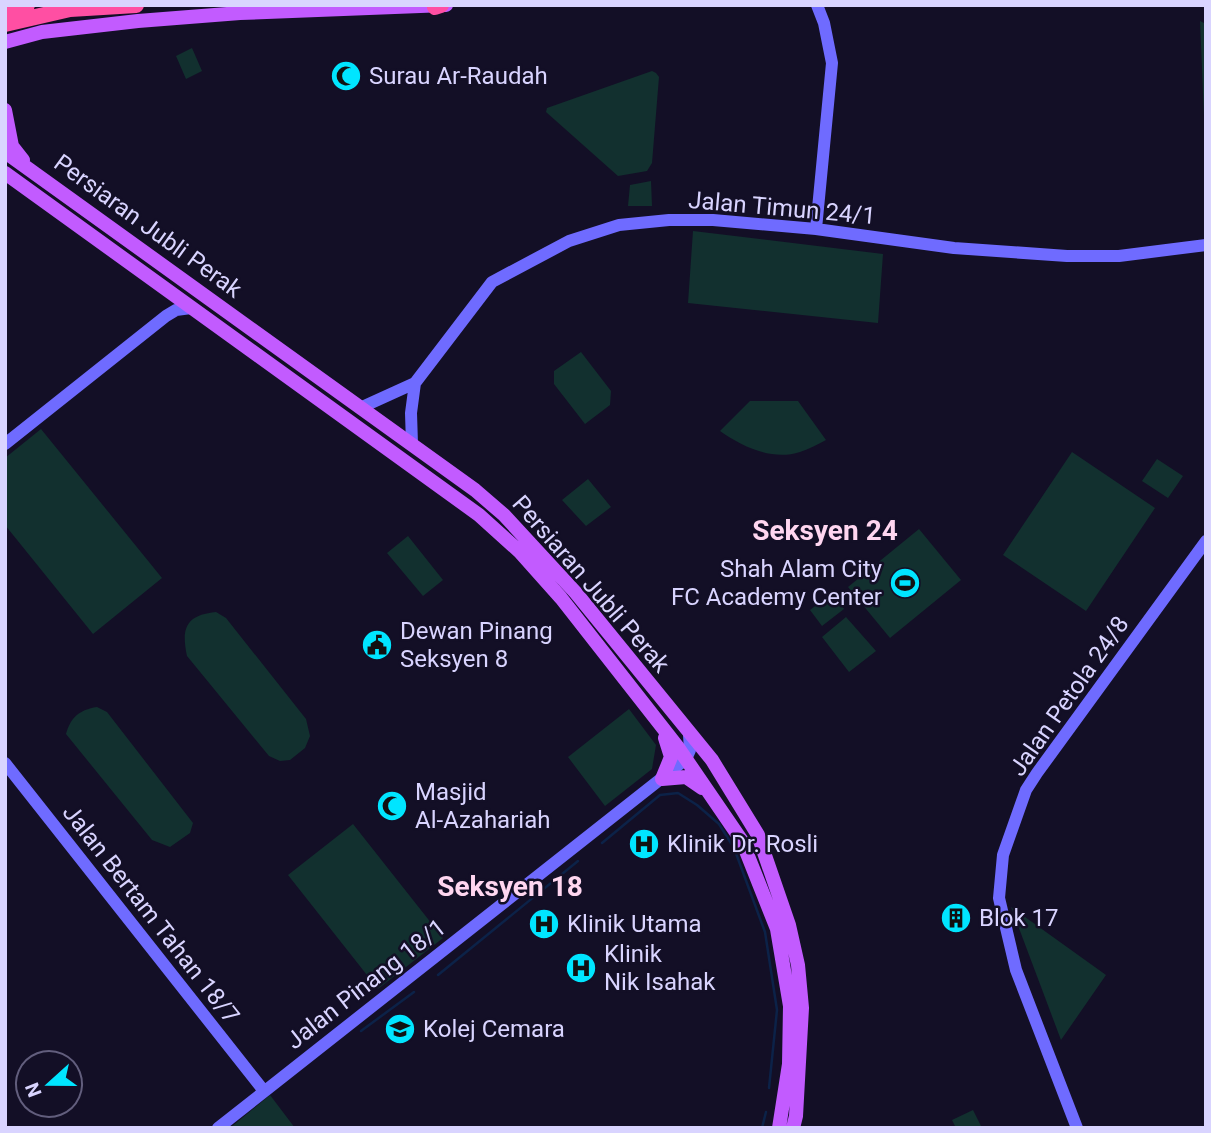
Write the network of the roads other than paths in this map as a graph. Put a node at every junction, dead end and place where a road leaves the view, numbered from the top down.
1 (27, 5) edge
2 (136, 5) edge
3 (817, 5) edge
4 (441, 6) edge
5 (5, 12) edge
6 (5, 24) edge
7 (42, 32) junction
8 (9, 39) edge
9 (5, 56) edge
10 (5, 110) edge
11 (5, 152) edge
12 (30, 168) junction
13 (5, 173) edge
14 (816, 229) junction
15 (1206, 245) edge
16 (164, 287) junction
17 (191, 308) junction
18 (166, 316) junction
19 (415, 383) junction
20 (360, 408) junction
21 (5, 444) edge
22 (412, 444) junction
23 (1206, 541) edge
24 (656, 719) junction
25 (689, 735) junction
26 (686, 759) junction
27 (5, 763) edge
28 (662, 779) junction
29 (716, 801) junction
30 (264, 1091) junction
31 (218, 1128) edge
32 (779, 1128) edge
33 (793, 1128) edge
34 (1077, 1128) edge

1 - 5 highway
2 - 6 highway
3 - 14 street
4 - 7 main road
7 - 8 main road
7 - 9 main road
10 - 12 main road
11 - 12 main road, Persiaran Jubli Perak
12 - 20 main road, Persiaran Jubli Perak
13 - 16 main road, Persiaran Jubli Perak
14 - 15 street, Jalan Timun 24/1
14 - 19 street, Jalan Timun 24/1
16 - 17 main road, Persiaran Jubli Perak
16 - 18 street
17 - 18 street
17 - 24 main road, Persiaran Jubli Perak
18 - 21 street
19 - 20 street
19 - 22 street
20 - 22 main road, Persiaran Jubli Perak
22 - 25 main road, Persiaran Jubli Perak
23 - 34 street, Jalan Petola 24/8
24 - 26 main road, Persiaran Jubli Perak
24 - 28 main road
25 - 26 street
25 - 33 main road, Persiaran Jubli Perak
26 - 28 street, Jalan Pinang 18/1
26 - 29 main road, Persiaran Jubli Perak
27 - 30 street, Jalan Bertam Tahan 18/7
28 - 29 main road
28 - 30 street, Jalan Pinang 18/1
29 - 32 main road, Persiaran Jubli Perak
30 - 31 street, Jalan Pinang 18/1

